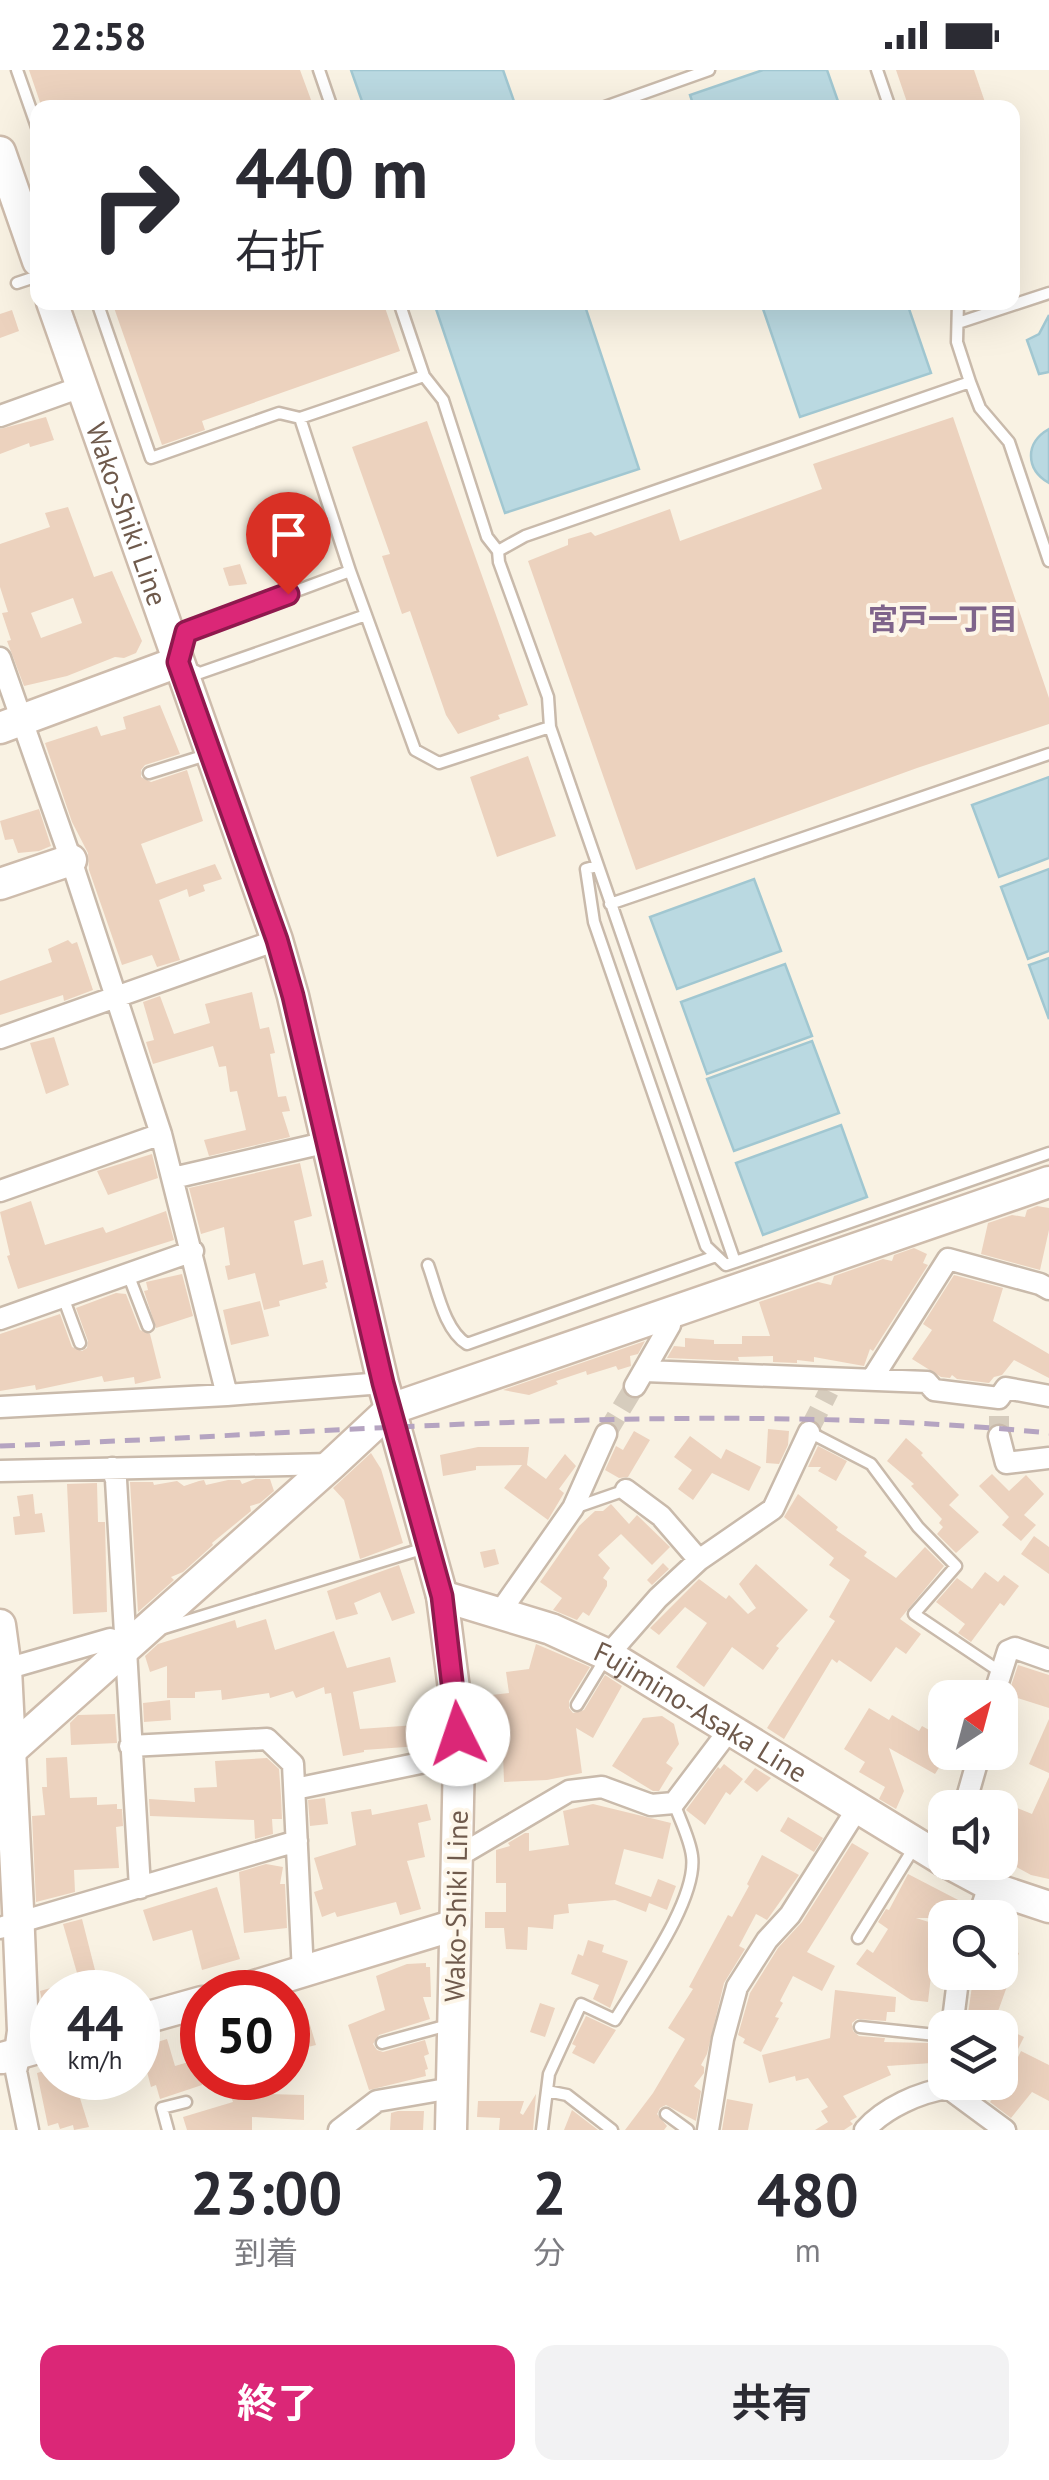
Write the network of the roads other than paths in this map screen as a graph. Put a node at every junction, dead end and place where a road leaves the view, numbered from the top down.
1 (17, 70) edge
2 (319, 70) edge
3 (709, 70) edge
4 (877, 70) edge
5 (329, 100) edge
6 (625, 100) edge
7 (887, 100) edge
8 (30, 107) edge
9 (0, 152) edge
10 (27, 272) edge
11 (1049, 293) edge
12 (1020, 303) edge
13 (55, 310) edge
14 (100, 310) edge
15 (402, 310) edge
16 (958, 310) edge
17 (997, 310) edge
18 (958, 323) junction
19 (424, 376) junction
20 (970, 382) junction
21 (81, 388) junction
22 (0, 416) edge
23 (300, 418) junction
24 (498, 550) junction
25 (1049, 560) edge
26 (350, 571) junction
27 (366, 615) junction
28 (0, 658) edge
29 (178, 662) junction
30 (11, 724) edge
31 (550, 727) junction
32 (210, 754) junction
33 (1049, 754) edge
34 (150, 772) dead end
35 (71, 860) junction
36 (597, 866) junction
37 (0, 884) edge
38 (610, 904) junction
39 (277, 940) junction
40 (117, 998) junction
41 (0, 1038) edge
42 (161, 1134) junction
43 (328, 1142) junction
44 (1049, 1153) edge
45 (173, 1178) junction
46 (1049, 1182) edge
47 (0, 1191) edge
48 (192, 1251) junction
49 (716, 1256) junction
50 (735, 1262) junction
51 (428, 1266) dead end
52 (128, 1274) junction
53 (1049, 1290) edge
54 (63, 1297) junction
55 (672, 1310) junction
56 (0, 1320) edge
57 (148, 1326) dead end
58 (80, 1343) dead end
59 (872, 1380) junction
60 (226, 1395) junction
61 (387, 1396) junction
62 (1049, 1396) edge
63 (0, 1406) edge
64 (810, 1430) joint
65 (606, 1434) tunnel mouth
66 (998, 1436) dead end
67 (1049, 1458) edge
68 (332, 1464) junction
69 (112, 1468) junction
70 (0, 1471) edge
71 (626, 1490) joint
72 (573, 1508) junction
73 (430, 1546) junction
74 (699, 1560) junction
75 (442, 1596) junction
76 (500, 1612) junction
77 (0, 1625) edge
78 (135, 1638) junction
79 (608, 1655) junction
80 (1049, 1659) edge
81 (6, 1669) junction
82 (999, 1671) junction
83 (997, 1680) edge
84 (577, 1705) dead end
85 (730, 1729) junction
86 (130, 1746) junction
87 (4, 1756) edge
88 (459, 1756) junction
89 (295, 1789) junction
90 (674, 1804) junction
91 (857, 1809) junction
92 (297, 1842) junction
93 (916, 1845) junction
94 (928, 1852) edge
95 (457, 1857) junction
96 (978, 1880) edge
97 (989, 1886) junction
98 (140, 1888) junction
99 (984, 1900) edge
100 (1049, 1906) edge
101 (9, 1925) edge
102 (455, 1926) junction
103 (858, 1938) dead end
104 (303, 1970) edge
105 (310, 1971) edge
106 (454, 2024) junction
107 (860, 2027) dead end
108 (928, 2034) edge
109 (382, 2043) dead end
110 (10, 2056) edge
111 (452, 2088) junction
112 (546, 2091) junction
113 (928, 2092) edge
114 (967, 2100) edge
115 (186, 2102) dead end
116 (666, 2114) dead end
117 (28, 2130) edge
118 (168, 2130) edge
119 (339, 2130) edge
120 (452, 2130) edge
121 (542, 2130) edge
122 (612, 2130) edge
123 (688, 2130) edge
124 (708, 2130) edge
125 (865, 2130) edge
126 (1004, 2130) edge

1 - 8 lane
2 - 5 lane
3 - 6 lane
4 - 7 lane
9 - 10 main road
11 - 12 lane
13 - 21 main road, Wako-Shiki Line
14 - 23 lane
15 - 19 lane
16 - 18 lane
17 - 18 lane
18 - 20 lane
19 - 23 lane
19 - 24 lane
20 - 24 lane
20 - 25 lane
21 - 22 street
21 - 29 main road, Wako-Shiki Line
23 - 26 lane
24 - 31 lane
26 - 27 lane
26 - 29 lane
27 - 29 lane
27 - 31 lane
28 - 30 street
29 - 30 main road
29 - 32 main road, Wako-Shiki Line
30 - 35 street
31 - 36 lane
32 - 34 lane
32 - 39 main road, Wako-Shiki Line
33 - 38 lane
35 - 37 main road
35 - 40 street
36 - 38 lane
36 - 49 lane
38 - 50 lane
39 - 40 street
39 - 43 main road, Wako-Shiki Line
40 - 41 street
40 - 42 street
42 - 45 street
42 - 47 street
43 - 45 street
43 - 61 main road, Wako-Shiki Line
44 - 50 lane
45 - 48 street
46 - 55 main road
48 - 52 street
48 - 60 street
49 - 50 lane
49 - 51 lane
52 - 54 street
52 - 57 lane
53 - 59 street
54 - 56 street
54 - 58 lane
55 - 59 street
55 - 61 main road
59 - 62 street
60 - 61 street
60 - 63 street
61 - 68 main road
61 - 73 main road, Wako-Shiki Line
64 - 74 street
64 - 82 lane
65 - 72 street
66 - 67 street
68 - 69 street
68 - 78 main road
69 - 70 street
69 - 78 street
71 - 72 lane
71 - 74 street
72 - 76 street
73 - 75 main road, Wako-Shiki Line
73 - 78 lane
74 - 79 street
75 - 76 main road, Fujimino-Asaka Line
75 - 88 main road, Wako-Shiki Line
76 - 79 main road, Fujimino-Asaka Line
77 - 81 main road
78 - 81 street
78 - 86 street
78 - 87 main road
79 - 84 lane
79 - 85 main road, Fujimino-Asaka Line
80 - 82 street
81 - 87 main road
82 - 83 street
85 - 90 street
85 - 91 main road, Fujimino-Asaka Line
86 - 89 street
86 - 98 street
87 - 101 main road
88 - 89 street
88 - 95 main road, Wako-Shiki Line
89 - 92 street
90 - 95 street
90 - 112 lane
91 - 93 main road, Fujimino-Asaka Line
91 - 124 street
92 - 98 street
92 - 104 street
93 - 94 main road, Fujimino-Asaka Line
93 - 103 lane
95 - 102 main road, Wako-Shiki Line
96 - 97 main road, Fujimino-Asaka Line
97 - 99 street
97 - 100 main road, Fujimino-Asaka Line
98 - 101 street
101 - 110 main road
102 - 105 main road
102 - 106 main road, Wako-Shiki Line
106 - 109 lane
106 - 111 main road, Wako-Shiki Line
107 - 108 lane
110 - 117 street
111 - 119 street
111 - 120 main road, Wako-Shiki Line
112 - 121 lane
112 - 122 lane
113 - 125 street
114 - 126 street
115 - 118 lane
116 - 123 lane

